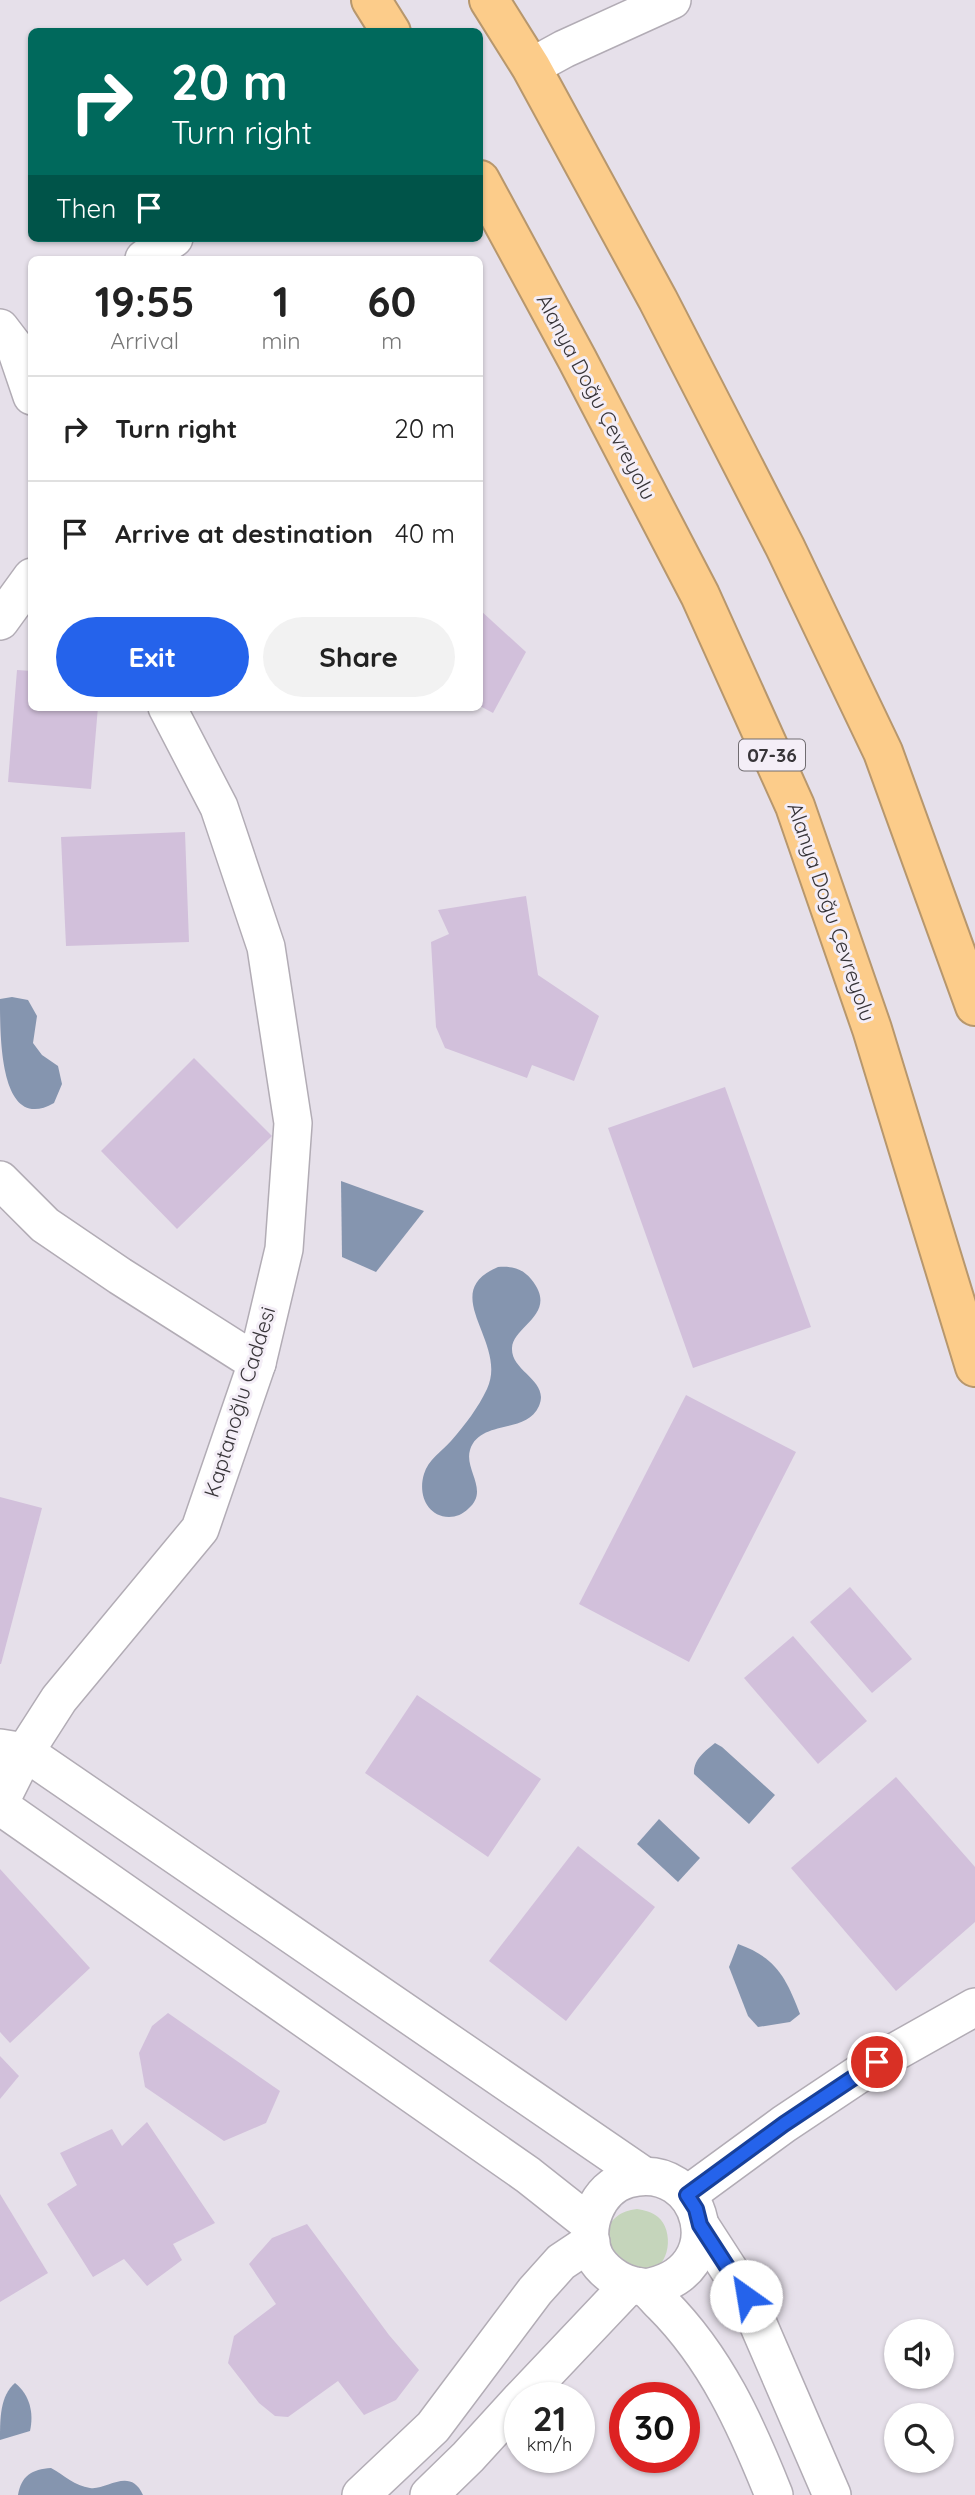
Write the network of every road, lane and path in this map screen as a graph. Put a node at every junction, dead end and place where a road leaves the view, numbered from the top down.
1 (371, 0) edge
2 (489, 0) edge
3 (672, 0) edge
4 (388, 28) edge
5 (531, 67) junction
6 (483, 186) edge
7 (168, 242) edge
8 (148, 256) edge
9 (16, 338) edge
10 (28, 382) edge
11 (28, 582) edge
12 (0, 621) edge
13 (169, 711) edge
14 (975, 1006) edge
15 (0, 1180) edge
16 (257, 1363) junction
17 (975, 1367) edge
18 (12, 1750) edge
19 (0, 1804) edge
20 (975, 2007) edge
21 (644, 2176) junction
22 (694, 2210) junction
23 (590, 2233) junction
24 (637, 2286) junction
25 (538, 2382) edge
26 (504, 2418) edge
27 (361, 2495) edge
28 (429, 2495) edge
29 (774, 2495) edge
30 (832, 2495) edge

1 - 4 highway
2 - 5 highway
3 - 5 street
5 - 14 highway
6 - 17 highway, Alanya Doğu Çevreyolu / 07-36
7 - 8 street
9 - 10 street
11 - 12 street
13 - 16 street, Kaptanoğlu Caddesi
15 - 16 street
16 - 18 street, Kaptanoğlu Caddesi
18 - 19 street, Kaptanoğlu Caddesi
18 - 21 street
19 - 23 street
20 - 22 street
21 - 22 street
21 - 23 street
22 - 24 street
22 - 30 street
23 - 24 street
23 - 27 street
24 - 25 street
24 - 29 street
26 - 28 street

